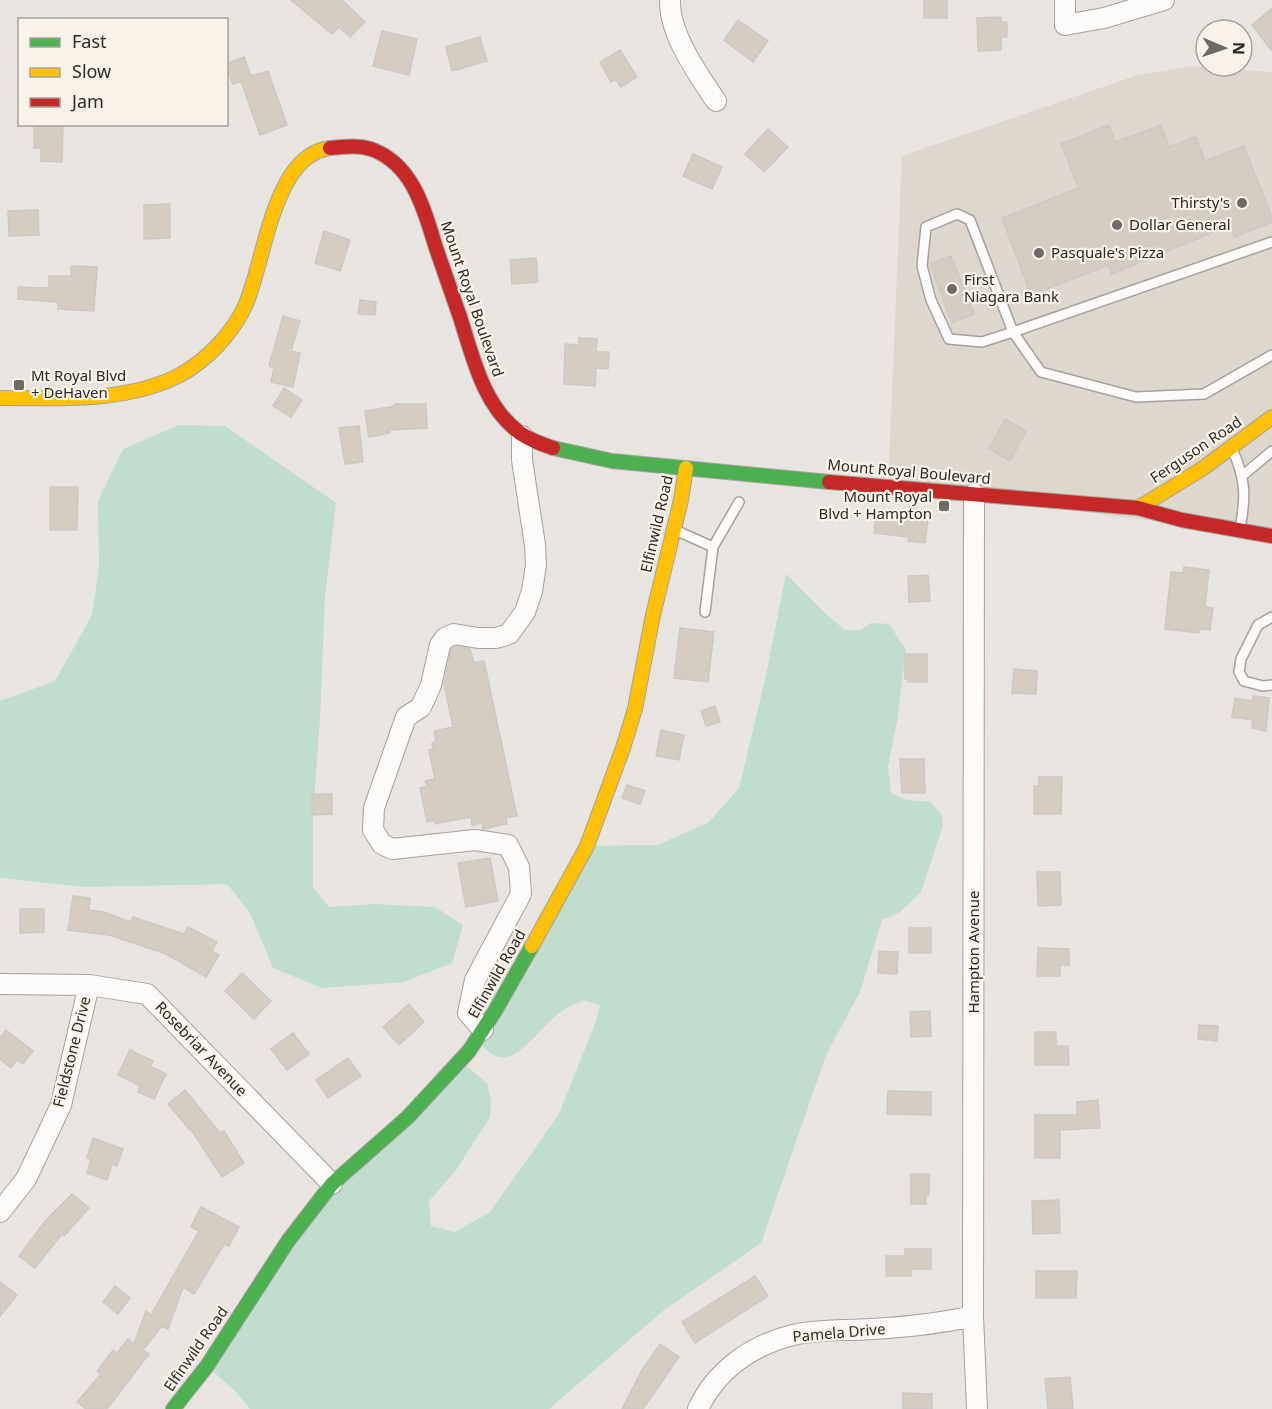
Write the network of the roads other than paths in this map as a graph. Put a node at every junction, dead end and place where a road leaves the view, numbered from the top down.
1 (670, 0) edge
2 (1065, 0) edge
3 (1164, 0) edge
4 (716, 101) dead end
5 (1272, 242) edge
6 (1013, 332) junction
7 (1272, 355) edge
8 (0, 398) edge
9 (1272, 417) edge
10 (522, 436) junction
11 (1231, 449) junction
12 (1272, 451) edge
13 (686, 468) junction
14 (1242, 476) junction
15 (974, 495) junction
16 (739, 502) dead end
17 (1138, 508) junction
18 (673, 529) junction
19 (1239, 531) junction
20 (1272, 536) edge
21 (713, 547) junction
22 (705, 612) dead end
23 (1272, 617) edge
24 (1272, 685) edge
25 (0, 984) edge
26 (89, 985) junction
27 (483, 1030) junction
28 (332, 1184) junction
29 (0, 1212) edge
30 (973, 1316) junction
31 (173, 1409) edge
32 (698, 1409) edge
33 (977, 1409) edge

1 - 4 street
2 - 3 street
5 - 6 lane
6 - 6 lane
6 - 7 lane
8 - 10 main road, Mount Royal Boulevard
9 - 11 main road, Ferguson Road
10 - 13 main road, Mount Royal Boulevard
10 - 27 street
11 - 14 lane
11 - 17 main road, Ferguson Road
12 - 14 lane
13 - 15 main road, Mount Royal Boulevard
13 - 18 main road, Elfinwild Road
14 - 19 lane
15 - 17 main road, Mount Royal Boulevard
15 - 30 street, Hampton Avenue
16 - 21 lane
17 - 19 main road, Mount Royal Boulevard
18 - 21 lane
18 - 27 main road, Elfinwild Road
19 - 20 main road, Mount Royal Boulevard
21 - 22 lane
23 - 24 lane
25 - 26 street, Rosebriar Avenue
26 - 28 street, Rosebriar Avenue
26 - 29 street, Fieldstone Drive
27 - 28 main road, Elfinwild Road
28 - 31 main road, Elfinwild Road
30 - 32 street, Pamela Drive
30 - 33 street, Hampton Avenue

